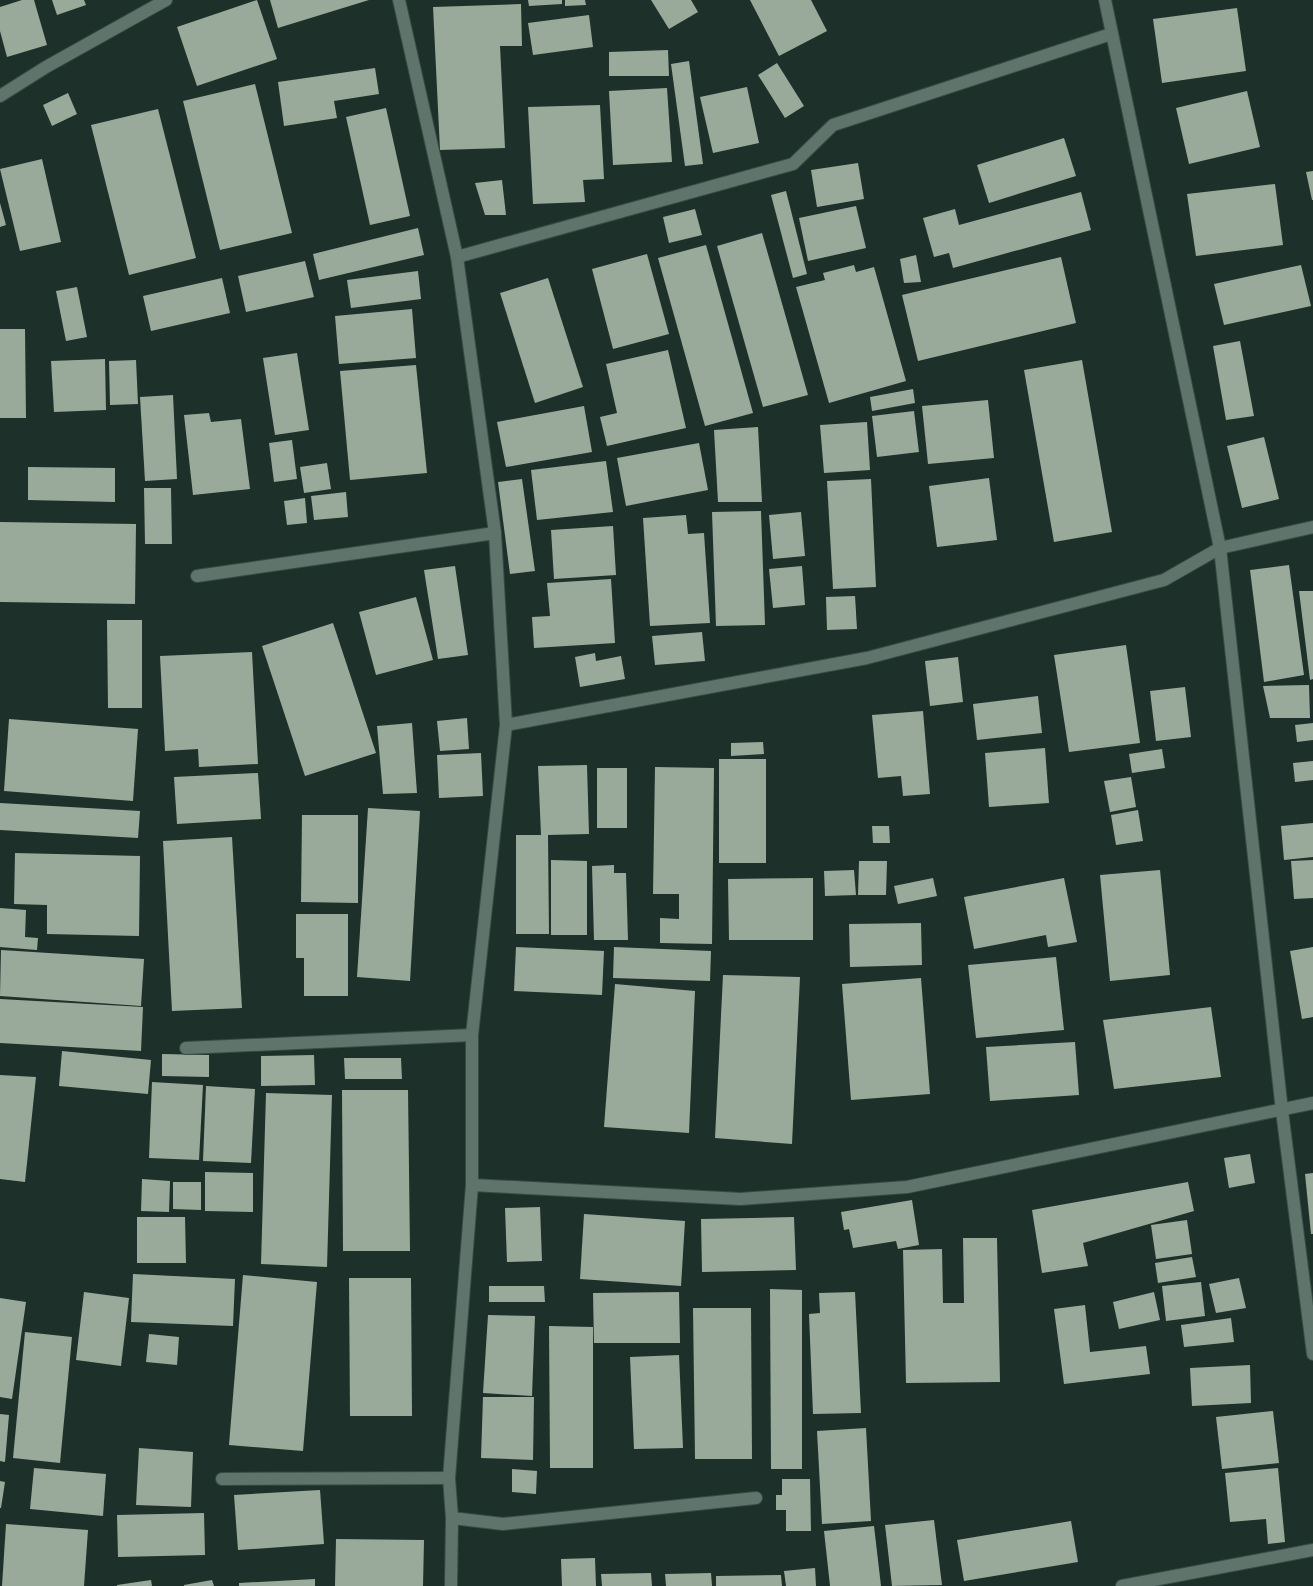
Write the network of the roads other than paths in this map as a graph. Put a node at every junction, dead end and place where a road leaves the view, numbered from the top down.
1 (166, 0) edge
2 (399, 0) edge
3 (1105, 0) edge
4 (1111, 34) junction
5 (0, 96) edge
6 (457, 257) junction
7 (1313, 526) edge
8 (495, 533) junction
9 (1220, 548) junction
10 (197, 576) dead end
11 (506, 725) junction
12 (472, 1035) junction
13 (186, 1048) dead end
14 (1313, 1103) edge
15 (1282, 1111) junction
16 (472, 1185) junction
17 (1313, 1354) edge
18 (449, 1478) junction
19 (222, 1479) dead end
20 (756, 1498) dead end
21 (452, 1518) junction
22 (1313, 1550) edge
23 (451, 1586) edge
24 (1122, 1586) edge

1 - 5 street
2 - 6 street
3 - 4 street
4 - 6 street
4 - 9 street
6 - 8 street
7 - 9 street
8 - 10 street
8 - 11 street
9 - 11 street
9 - 15 street
11 - 12 street
12 - 13 street
12 - 16 street
14 - 15 street
15 - 16 street
15 - 17 street
16 - 18 street
18 - 19 street
18 - 21 street
20 - 21 street
21 - 23 street
22 - 24 street

